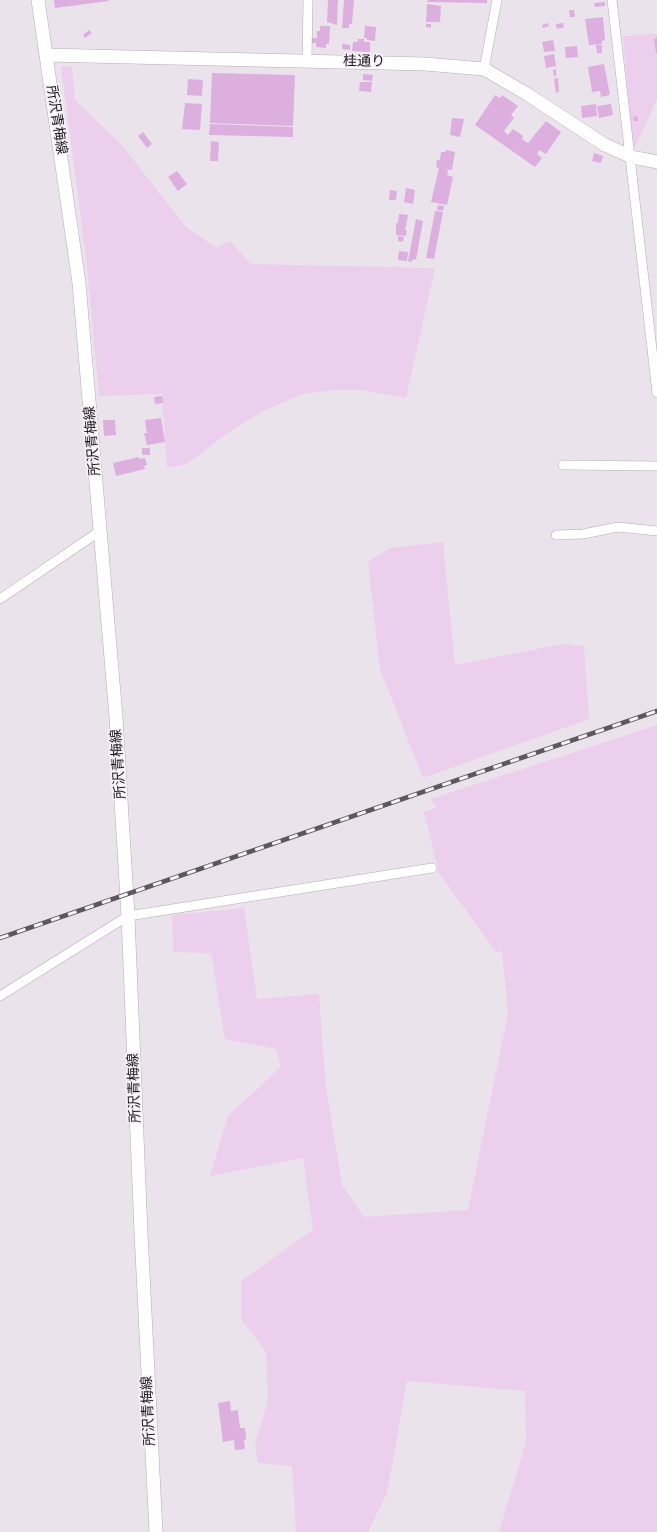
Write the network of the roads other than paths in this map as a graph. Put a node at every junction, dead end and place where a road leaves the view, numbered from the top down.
1 (38, 0) edge
2 (308, 0) edge
3 (497, 0) edge
4 (612, 0) edge
5 (46, 55) junction
6 (307, 61) junction
7 (484, 69) junction
8 (632, 157) junction
9 (657, 162) edge
10 (657, 394) edge
11 (563, 464) dead end
12 (657, 466) edge
13 (100, 531) junction
14 (657, 531) edge
15 (556, 535) dead end
16 (0, 599) edge
17 (432, 868) dead end
18 (128, 916) junction
19 (0, 996) edge
20 (156, 1532) edge

1 - 5 main road, 所沢青梅線
2 - 6 street
3 - 7 street
4 - 8 street
5 - 6 main road, 桂通り
5 - 13 main road, 所沢青梅線
6 - 7 main road, 桂通り
7 - 8 main road, 桂通り
8 - 9 main road, 桂通り
8 - 10 street
11 - 12 street
13 - 16 street
13 - 18 main road, 所沢青梅線
14 - 15 street
17 - 18 street
18 - 19 street
18 - 20 main road, 所沢青梅線

